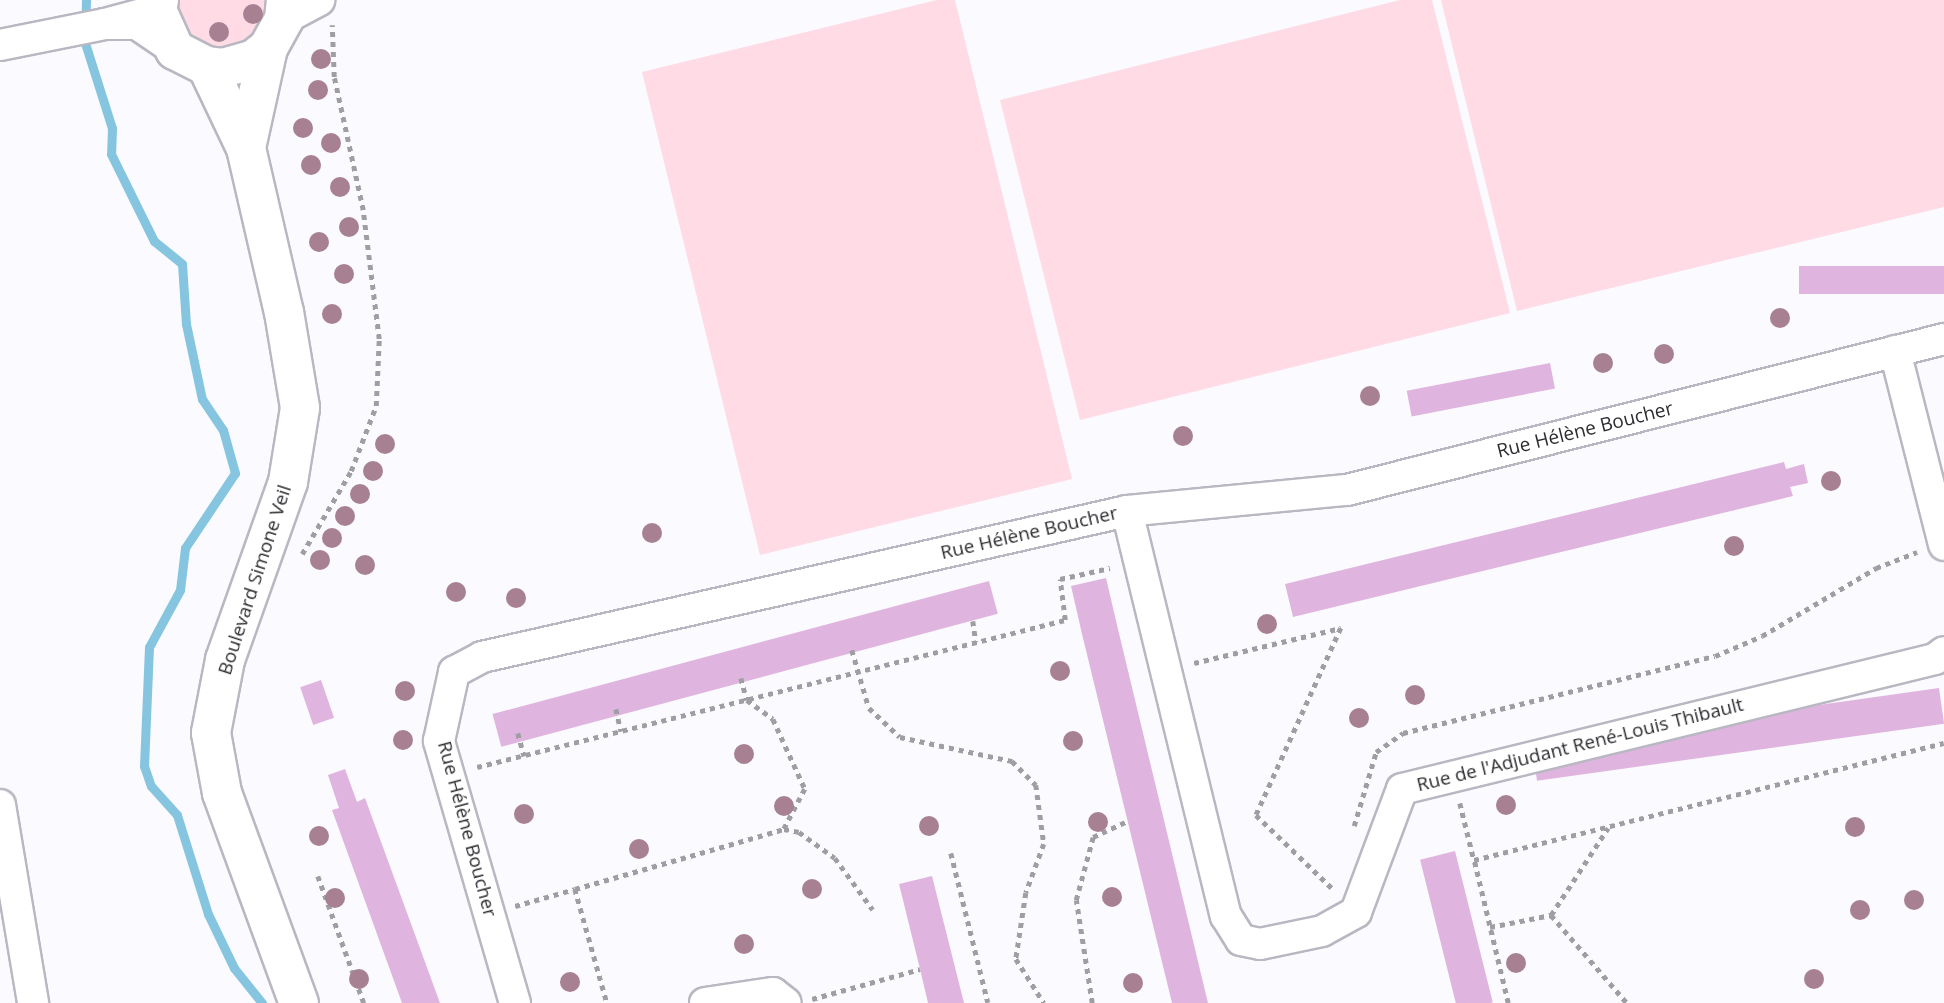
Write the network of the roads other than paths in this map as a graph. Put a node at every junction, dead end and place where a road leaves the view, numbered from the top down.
1 (319, 0) edge
2 (158, 5) edge
3 (279, 22) edge
4 (105, 24) junction
5 (0, 45) edge
6 (191, 58) junction
7 (246, 148) junction
8 (1944, 339) edge
9 (1895, 351) junction
10 (1127, 511) junction
11 (1944, 543) edge
12 (1944, 652) edge
13 (0, 806) edge
14 (33, 1003) edge
15 (299, 1003) edge
16 (515, 1003) edge
17 (705, 1003) edge
18 (786, 1003) edge

1 - 3 street
2 - 4 street
2 - 6 main road, Boulevard Simone Veil
3 - 6 main road
3 - 7 main road, Boulevard Simone Veil
4 - 5 street
4 - 6 street
6 - 7 main road, Boulevard Simone Veil
7 - 15 main road, Boulevard Simone Veil
8 - 9 street, Rue Hélène Boucher
9 - 10 street, Rue Hélène Boucher
9 - 11 street
10 - 12 street, Rue de l'Adjudant René-Louis Thibault
10 - 16 street, Rue Hélène Boucher
13 - 14 street
17 - 18 street

